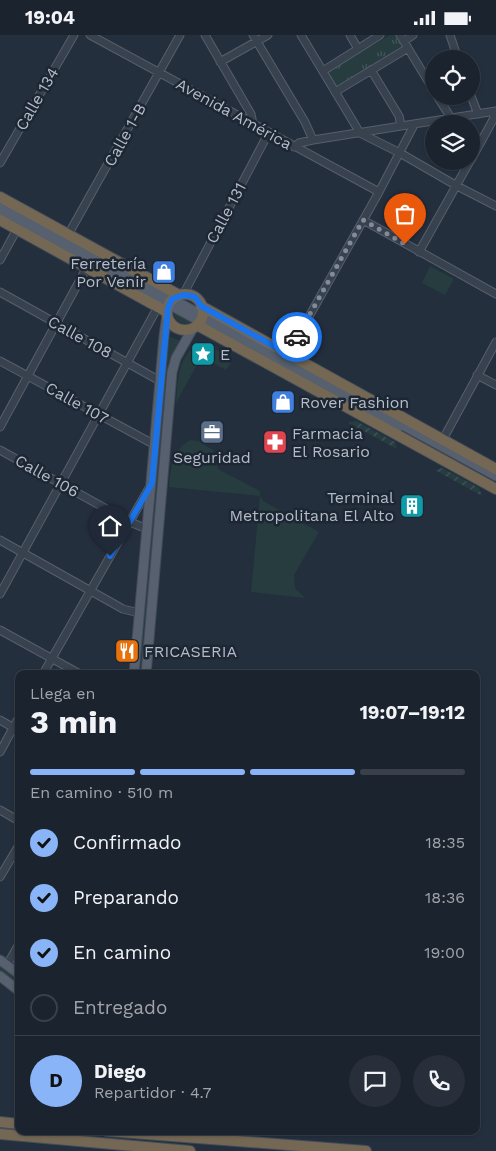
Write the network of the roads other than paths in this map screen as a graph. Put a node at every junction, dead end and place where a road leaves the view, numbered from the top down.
1 (74, 35) edge
2 (90, 35) edge
3 (180, 35) edge
4 (204, 35) edge
5 (268, 35) edge
6 (300, 35) edge
7 (350, 35) edge
8 (380, 35) edge
9 (413, 35) edge
10 (450, 35) edge
11 (254, 38) edge
12 (404, 41) edge
13 (358, 49) junction
14 (455, 50) edge
15 (220, 62) junction
16 (371, 70) junction
17 (322, 71) junction
18 (159, 73) junction
19 (425, 76) edge
20 (335, 92) junction
21 (474, 105) edge
22 (478, 115) edge
23 (480, 115) edge
24 (495, 115) edge
25 (425, 123) edge
26 (253, 124) junction
27 (414, 125) junction
28 (401, 127) junction
29 (269, 132) junction
30 (360, 133) junction
31 (313, 140) junction
32 (480, 144) edge
33 (294, 147) junction
34 (400, 153) junction
35 (0, 163) edge
36 (466, 170) edge
37 (456, 186) junction
38 (379, 192) junction
39 (0, 197) edge
40 (0, 205) edge
41 (496, 206) edge
42 (0, 213) edge
43 (0, 220) edge
44 (363, 220) junction
45 (17, 229) junction
46 (68, 235) junction
47 (419, 252) junction
48 (0, 260) edge
49 (87, 267) junction
50 (0, 292) edge
51 (496, 294) edge
52 (169, 301) junction
53 (199, 319) junction
54 (56, 324) junction
55 (496, 342) edge
56 (288, 354) junction
57 (0, 361) edge
58 (127, 363) junction
59 (477, 375) junction
60 (28, 376) junction
61 (160, 381) junction
62 (496, 385) edge
63 (99, 415) junction
64 (0, 427) edge
65 (442, 441) junction
66 (155, 445) junction
67 (0, 451) edge
68 (153, 460) junction
69 (163, 461) junction
70 (496, 469) edge
71 (496, 476) edge
72 (152, 483) junction
73 (496, 483) edge
74 (61, 484) junction
75 (496, 489) edge
76 (130, 522) junction
77 (147, 529) junction
78 (0, 540) edge
79 (23, 553) junction
80 (89, 590) junction
81 (0, 594) edge
82 (139, 613) junction
83 (0, 630) edge
84 (52, 657) junction
85 (45, 670) edge
86 (73, 670) edge
87 (134, 670) edge
88 (146, 670) edge
89 (0, 720) edge
90 (15, 728) edge
91 (15, 730) edge
92 (0, 752) edge
93 (0, 810) edge
94 (15, 819) edge
95 (15, 850) edge
96 (3, 865) edge
97 (0, 877) edge
98 (15, 948) edge
99 (3, 962) edge
100 (15, 972) edge
101 (0, 976) edge
102 (15, 988) edge
103 (0, 1122) edge
104 (15, 1124) edge
105 (0, 1134) edge
106 (166, 1135) edge
107 (180, 1135) edge
108 (209, 1135) edge
109 (243, 1146) edge
110 (256, 1147) edge
111 (165, 1150) edge
112 (178, 1150) edge
113 (190, 1151) edge
114 (366, 1151) edge

1 - 35 street, Calle 134
2 - 18 street, Avenida América
3 - 18 street, Calle 1-B
4 - 15 street
5 - 11 street
6 - 17 street
7 - 13 street
8 - 13 street
9 - 12 street
10 - 14 street
11 - 15 street
11 - 31 street
12 - 16 street
12 - 19 street
13 - 17 street
15 - 26 street
16 - 20 street
16 - 28 street
17 - 20 street
18 - 26 street, Avenida América
18 - 46 street, Calle 1-B
20 - 30 street
21 - 22 street
23 - 24 street
24 - 32 street
25 - 27 street
26 - 29 street, Avenida América
27 - 28 street
27 - 34 street
28 - 30 street
29 - 33 street, Avenida América
29 - 52 street, Calle 131
30 - 31 street
30 - 34 street
31 - 33 street
33 - 38 street, Avenida América
34 - 37 street
34 - 38 street
36 - 37 street
37 - 41 street
37 - 47 street
38 - 44 street
39 - 46 highway
40 - 52 main road
42 - 52 main road
43 - 45 highway
44 - 47 street
44 - 56 street
45 - 48 street
45 - 49 highway
46 - 52 highway
47 - 51 street
49 - 52 highway
49 - 54 street
50 - 54 street, Calle 108
52 - 53 main road
52 - 53 highway
52 - 53 highway
52 - 58 street, Calle 131
52 - 61 main road
53 - 56 highway
53 - 69 main road
53 - 71 main road
53 - 73 main road
53 - 75 highway
54 - 58 street, Calle 108
54 - 60 street
55 - 59 street
56 - 65 highway
57 - 60 street, Calle 107
58 - 61 street, Calle 108
58 - 63 street, Calle 131
59 - 62 street
59 - 65 street
60 - 63 street, Calle 107
60 - 64 street
61 - 66 main road
63 - 66 street, Calle 107
63 - 74 street, Calle 131
65 - 70 highway
66 - 68 main road
67 - 74 street, Calle 106
68 - 69 main road
68 - 72 main road
69 - 88 main road
72 - 76 street
72 - 77 main road
74 - 76 street, Calle 106
74 - 79 street, Calle 131
76 - 77 street, Calle 106
76 - 80 street
77 - 82 main road
78 - 79 street
79 - 80 street
79 - 81 street, Calle 131
80 - 82 street
80 - 84 street
82 - 87 main road
83 - 84 street
84 - 85 street
84 - 86 street
89 - 90 street
91 - 92 street
93 - 94 street
95 - 96 street
96 - 97 street
98 - 99 street
99 - 100 main road
101 - 102 main road
103 - 104 highway
105 - 111 highway
106 - 111 main road
107 - 112 main road
108 - 109 highway
109 - 110 highway
110 - 114 highway
111 - 112 highway
112 - 113 highway

